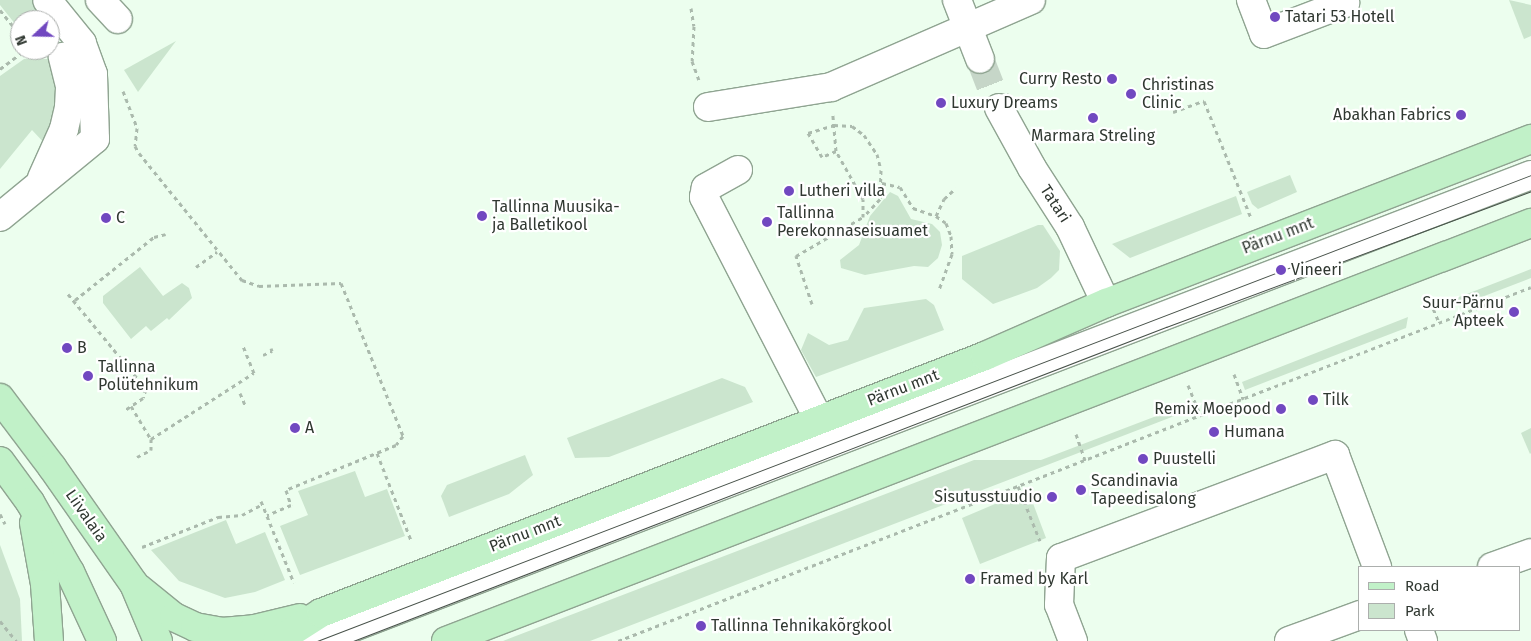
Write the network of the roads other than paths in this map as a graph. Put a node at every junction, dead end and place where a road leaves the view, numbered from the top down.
1 (47, 0) edge
2 (957, 0) edge
3 (1031, 0) edge
4 (1251, 0) edge
5 (1345, 3) dead end
6 (968, 28) junction
7 (64, 57) dead end
8 (980, 59) tunnel mouth
9 (708, 107) dead end
10 (999, 108) tunnel mouth
11 (1531, 139) edge
12 (738, 170) dead end
13 (1531, 175) edge
14 (40, 184) junction
15 (0, 217) edge
16 (1531, 223) edge
17 (1106, 303) junction
18 (0, 398) edge
19 (819, 420) junction
20 (0, 461) edge
21 (30, 502) junction
22 (1531, 553) edge
23 (1377, 566) edge
24 (1495, 566) edge
25 (134, 584) junction
26 (321, 613) junction
27 (1358, 616) edge
28 (49, 641) edge
29 (102, 641) edge
30 (158, 641) edge
31 (277, 641) edge
32 (317, 641) edge
33 (446, 641) edge
34 (1073, 641) edge
35 (1289, 641) edge

1 - 14 street
2 - 6 street
3 - 6 street
4 - 5 street
6 - 8 street
6 - 9 street
7 - 14 street
10 - 17 street, Tatari
11 - 17 main road, Pärnu mnt
12 - 19 street
13 - 32 street
14 - 15 street
16 - 33 main road
17 - 19 main road, Pärnu mnt
18 - 25 main road, Liivalaia
19 - 26 main road, Pärnu mnt
20 - 21 main road
21 - 28 main road
21 - 29 main road
22 - 24 street
23 - 34 street
25 - 26 main road
25 - 30 main road, Liivalaia
26 - 31 main road, Pärnu mnt
27 - 35 street

